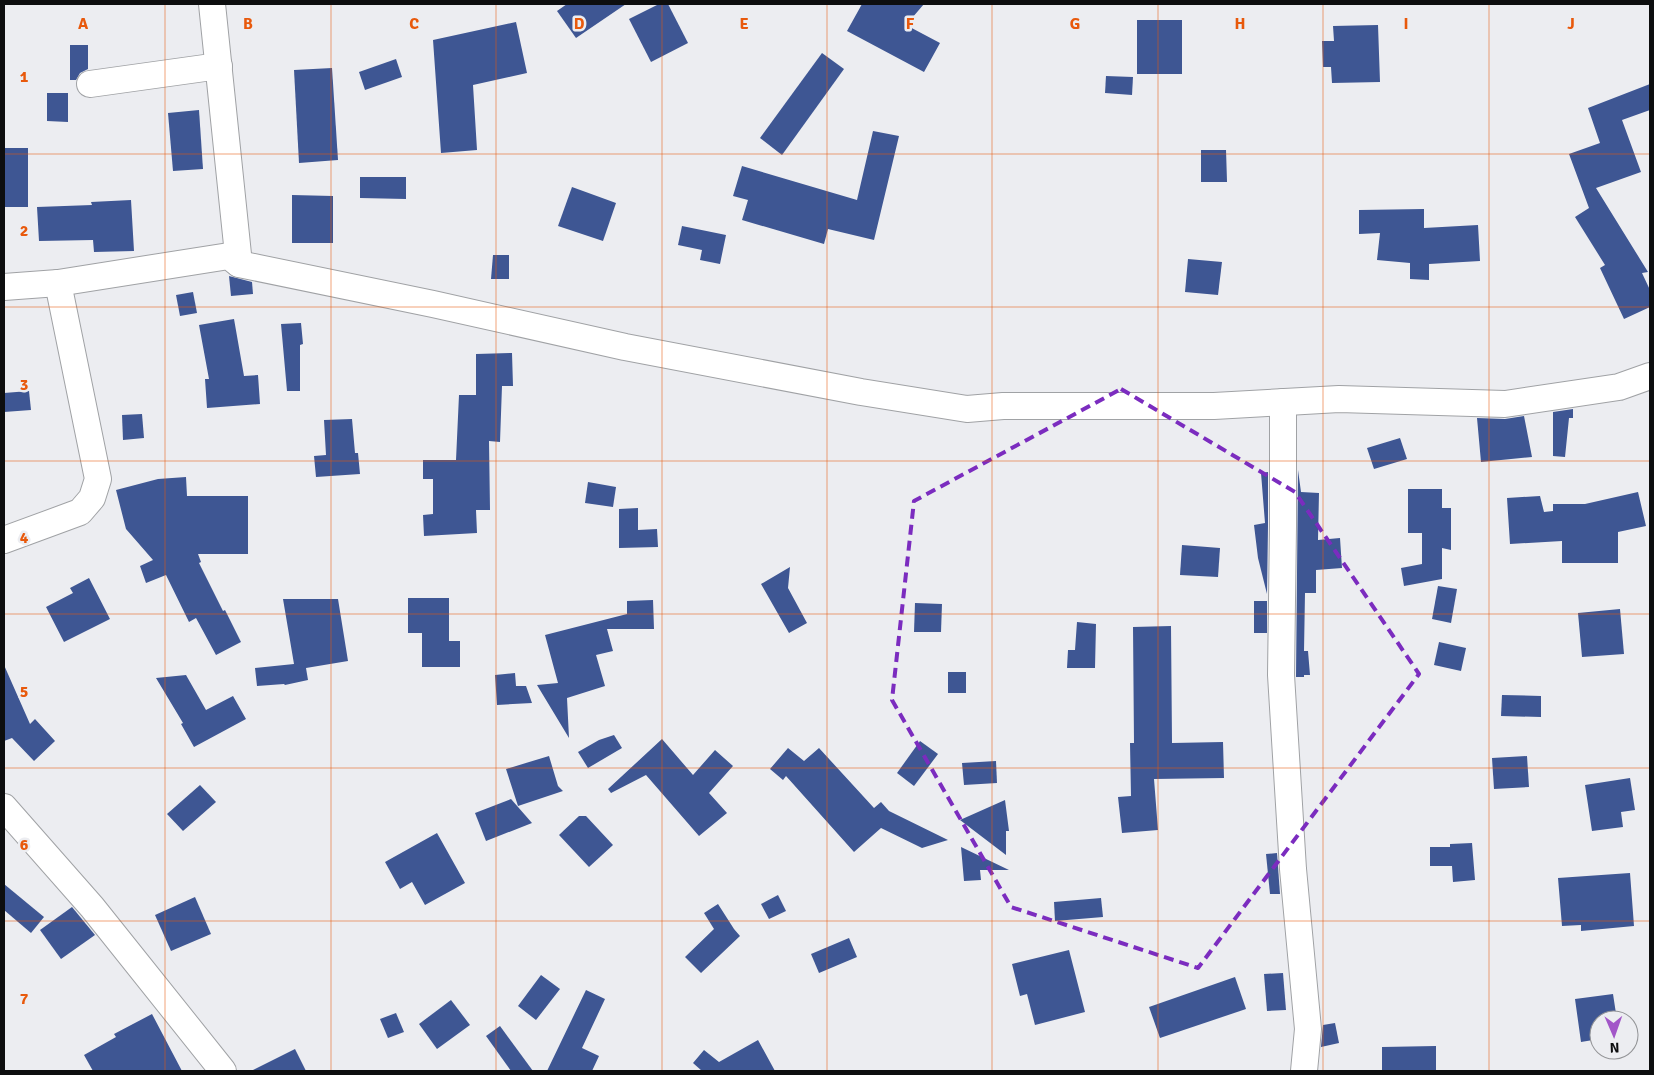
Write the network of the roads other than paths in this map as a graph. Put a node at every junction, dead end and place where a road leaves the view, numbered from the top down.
1 (212, 4) edge
2 (218, 66) junction
3 (90, 84) dead end
4 (239, 264) junction
5 (58, 282) junction
6 (4, 288) edge
7 (1650, 376) edge
8 (1283, 402) junction
9 (4, 540) edge
10 (4, 807) edge
11 (223, 1071) edge
12 (1304, 1071) edge

1 - 2 street
2 - 3 street
2 - 4 street
4 - 5 street
4 - 8 street
5 - 6 street
5 - 9 street
7 - 8 street
8 - 12 street
10 - 11 street

